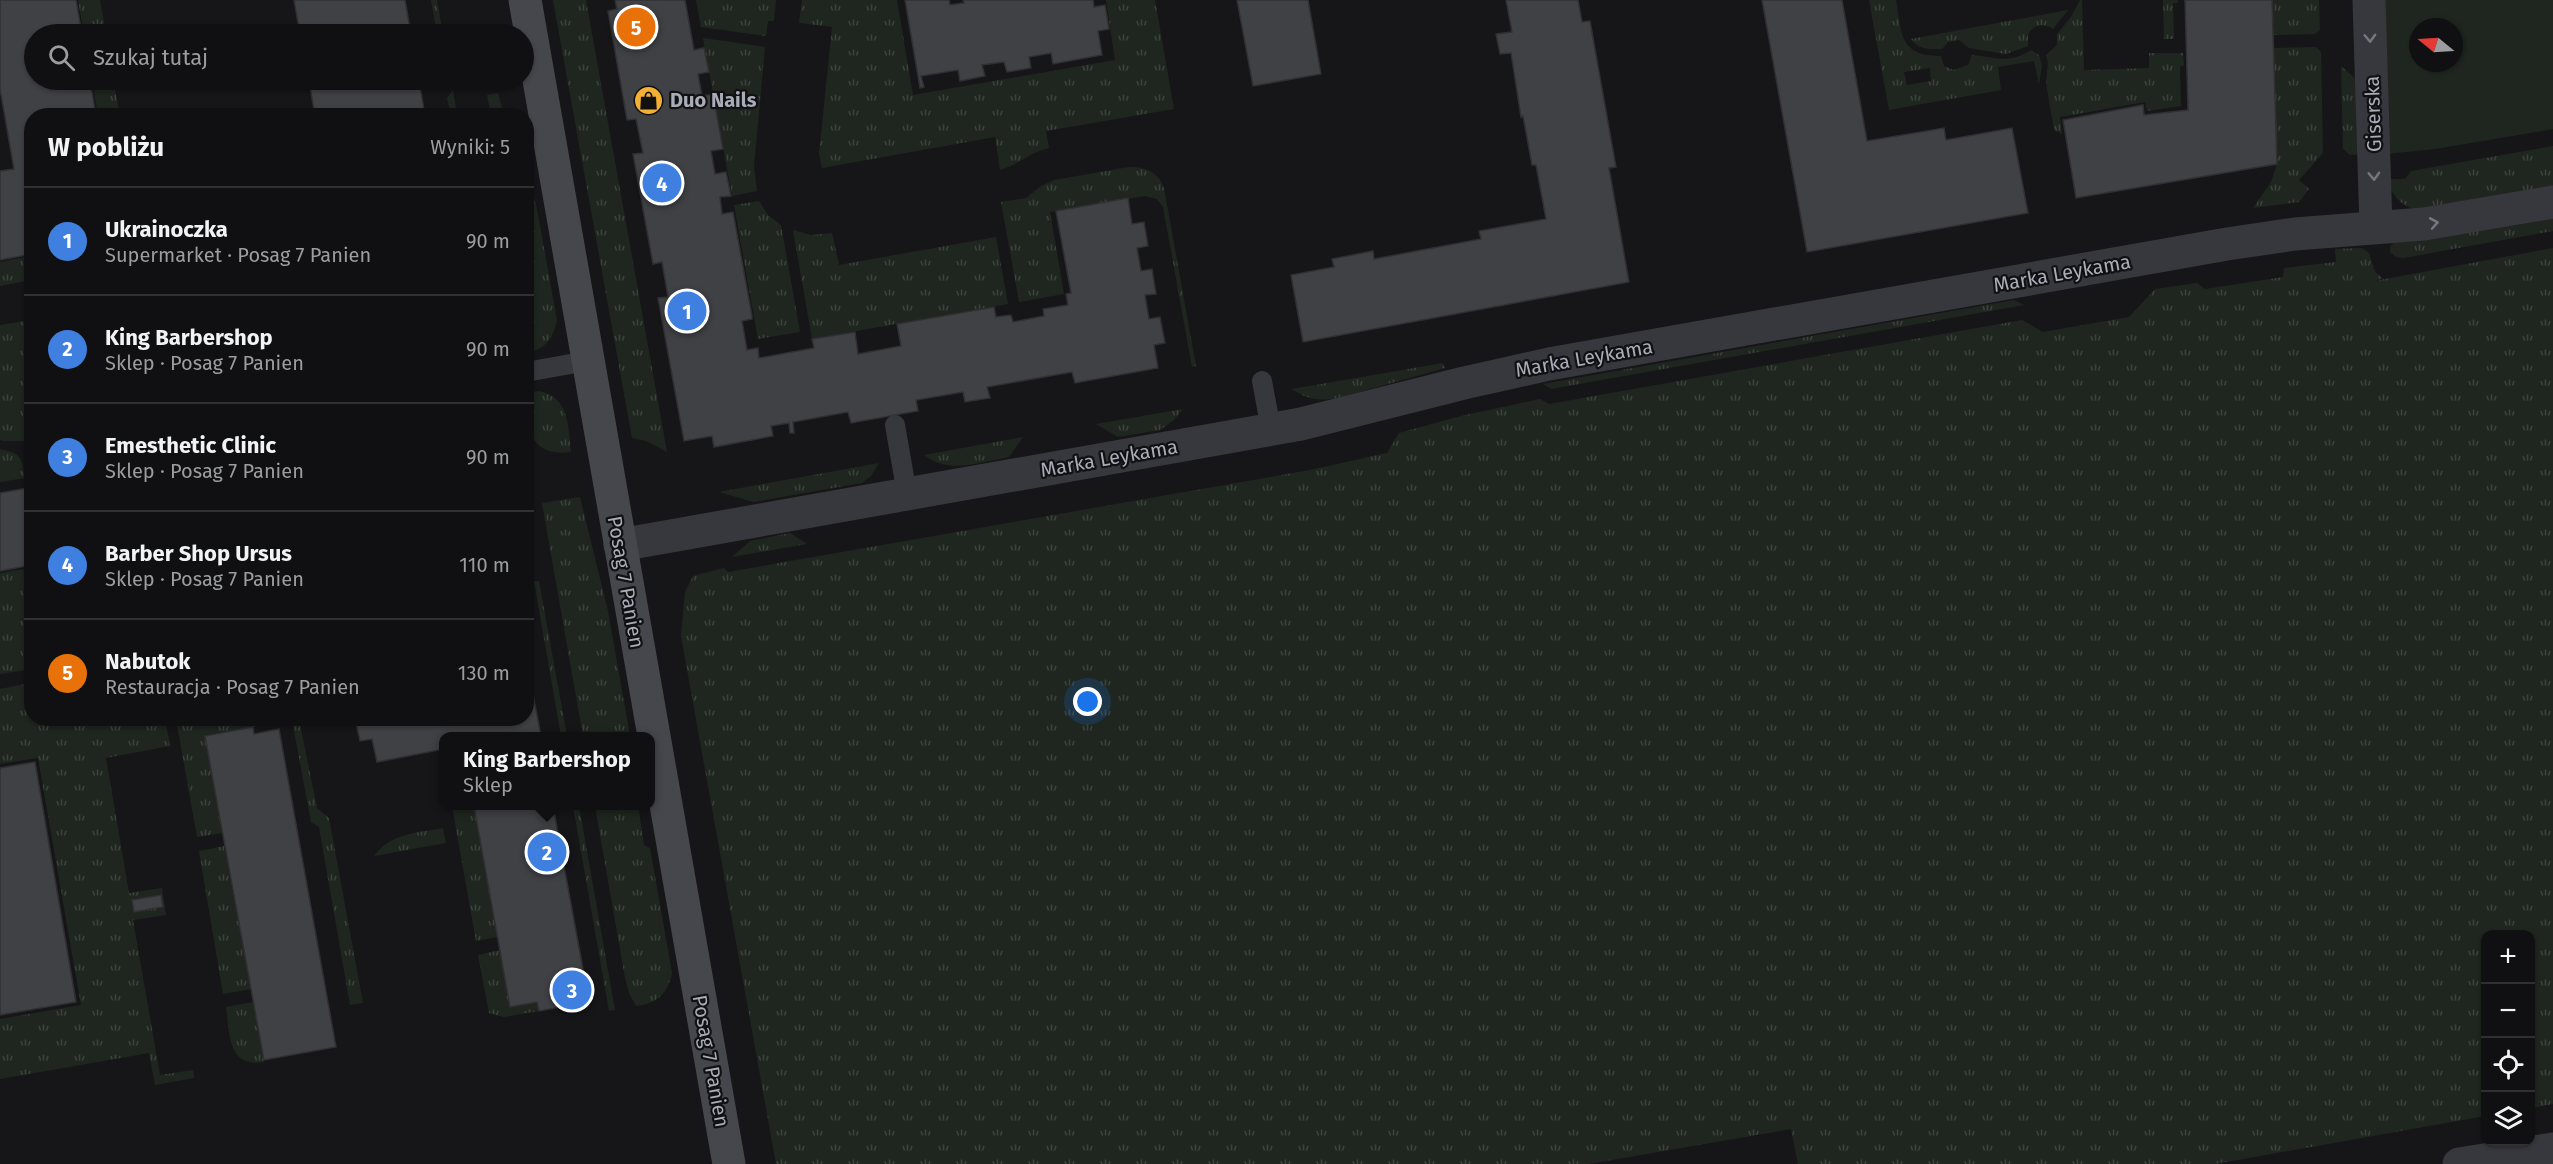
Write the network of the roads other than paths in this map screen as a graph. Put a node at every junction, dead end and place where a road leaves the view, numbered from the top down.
1 (525, 0) edge
2 (2369, 0) edge
3 (529, 24) edge
4 (534, 52) edge
5 (2553, 202) edge
6 (2376, 228) junction
7 (587, 361) junction
8 (534, 371) edge
9 (1262, 381) dead end
10 (895, 424) dead end
11 (1271, 429) junction
12 (907, 494) junction
13 (620, 545) junction
14 (653, 732) edge
15 (655, 744) edge
16 (2553, 1149) edge
17 (729, 1164) edge
18 (2458, 1164) edge

1 - 3 street, Posag 7 Panien
2 -> 6 street, Giserska
4 - 7 street, Posag 7 Panien
6 -> 5 street, Marka Leykama
6 - 11 street, Marka Leykama
7 - 8 lane
7 - 13 street, Posag 7 Panien
9 - 11 lane
10 - 12 lane
11 - 12 street, Marka Leykama
12 - 13 street, Marka Leykama
13 - 14 street, Posag 7 Panien
15 - 17 street, Posag 7 Panien
16 - 18 street

